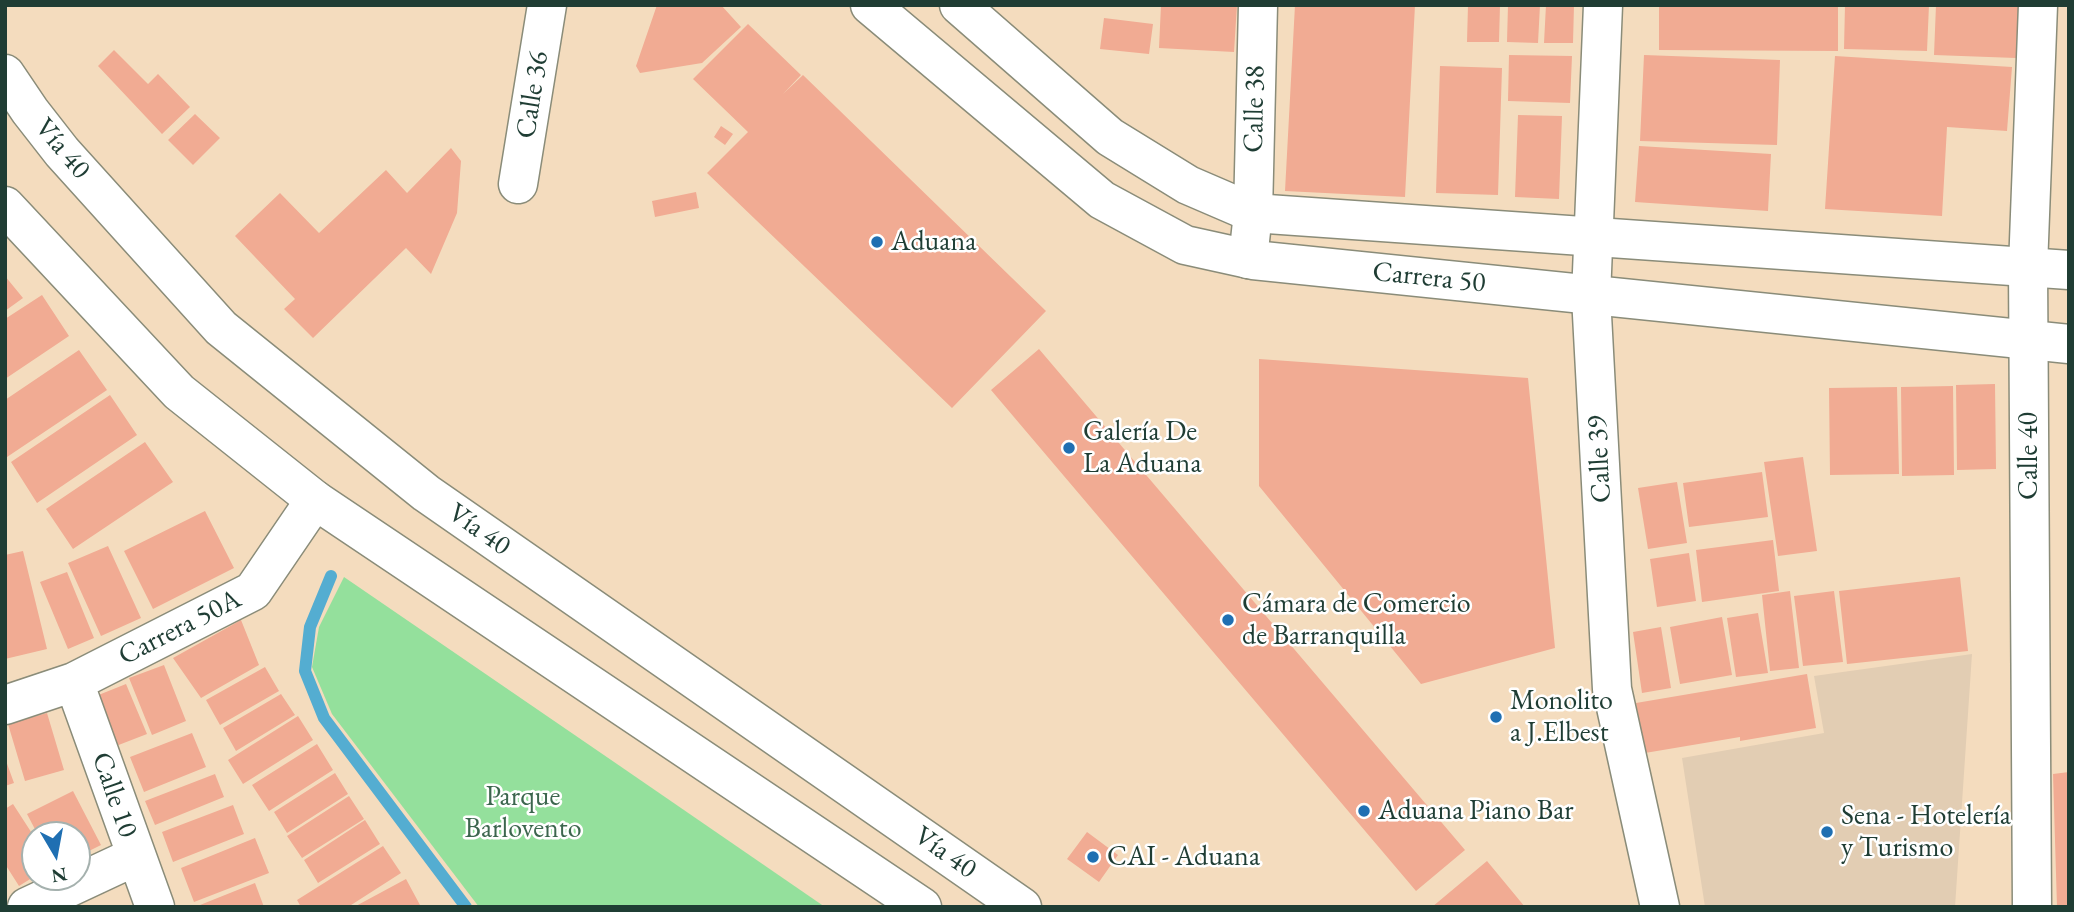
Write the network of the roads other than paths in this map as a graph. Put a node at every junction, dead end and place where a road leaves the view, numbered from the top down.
1 (547, 5) edge
2 (870, 5) edge
3 (959, 5) edge
4 (1258, 5) edge
5 (1603, 5) edge
6 (2038, 5) edge
7 (5, 74) edge
8 (518, 184) dead end
9 (5, 206) edge
10 (1253, 213) junction
11 (1593, 238) junction
12 (1248, 259) junction
13 (2028, 267) junction
14 (2069, 270) edge
15 (1591, 296) junction
16 (2028, 341) junction
17 (2069, 344) edge
18 (315, 500) junction
19 (74, 682) junction
20 (5, 705) edge
21 (136, 856) junction
22 (27, 907) edge
23 (155, 907) edge
24 (922, 907) edge
25 (1022, 907) edge
26 (1660, 907) edge
27 (2032, 907) edge

1 - 8 main road, Calle 36
2 - 12 main road, Carrera 50
3 - 10 main road, Carrera 50
4 - 10 main road, Calle 38
5 - 11 main road, Calle 39
6 - 13 main road, Calle 40
7 - 25 main road, Vía 40
9 - 18 main road, Vía 40
10 - 11 main road, Carrera 50
10 - 12 main road, Calle 38
11 - 13 main road, Carrera 50
11 - 15 main road, Calle 39
12 - 15 main road, Carrera 50
13 - 14 main road, Carrera 50
13 - 16 main road, Calle 40
15 - 16 main road, Carrera 50
15 - 26 main road, Calle 39
16 - 17 main road, Carrera 50
16 - 27 main road, Calle 40
18 - 19 main road, Carrera 50A
18 - 24 main road, Vía 40
19 - 20 main road, Carrera 50A
19 - 21 main road, Calle 10
21 - 22 main road
21 - 23 main road, Calle 10

